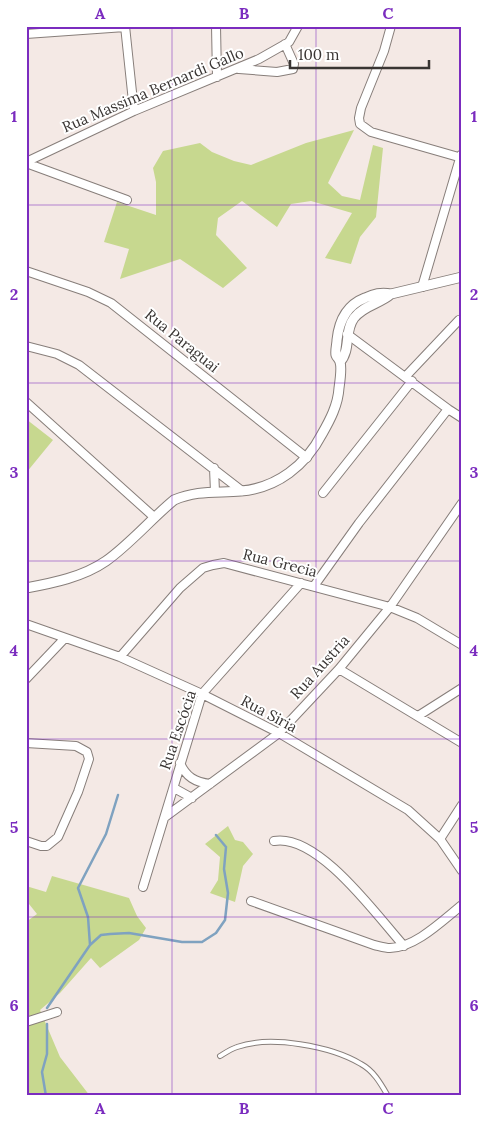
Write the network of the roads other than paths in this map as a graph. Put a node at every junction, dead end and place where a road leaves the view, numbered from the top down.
1 (124, 26) edge
2 (216, 26) edge
3 (298, 26) edge
4 (391, 26) edge
5 (44, 30) edge
6 (26, 34) edge
7 (287, 43) junction
8 (237, 69) junction
9 (218, 77) junction
10 (134, 111) junction
11 (461, 156) edge
12 (26, 162) edge
13 (127, 200) dead end
14 (26, 271) edge
15 (462, 277) edge
16 (422, 287) junction
17 (391, 294) junction
18 (459, 320) dead end
19 (348, 334) junction
20 (26, 346) edge
21 (340, 362) junction
22 (409, 379) junction
23 (26, 402) edge
24 (448, 409) junction
25 (462, 418) edge
26 (307, 458) junction
27 (214, 468) junction
28 (242, 491) junction
29 (215, 492) junction
30 (322, 493) dead end
31 (462, 503) edge
32 (453, 515) junction
33 (154, 517) junction
34 (462, 518) edge
35 (301, 583) junction
36 (36, 586) junction
37 (314, 586) junction
38 (26, 588) edge
39 (26, 593) edge
40 (390, 607) junction
41 (26, 620) edge
42 (26, 624) edge
43 (34, 627) junction
44 (65, 638) junction
45 (462, 645) edge
46 (120, 657) junction
47 (339, 669) junction
48 (26, 679) edge
49 (462, 688) edge
50 (202, 694) junction
51 (418, 716) junction
52 (279, 733) junction
53 (26, 743) edge
54 (462, 743) edge
55 (180, 763) junction
56 (210, 784) junction
57 (174, 788) junction
58 (192, 798) junction
59 (462, 805) edge
60 (165, 817) junction
61 (440, 839) junction
62 (26, 841) edge
63 (274, 842) dead end
64 (462, 871) edge
65 (143, 887) dead end
66 (251, 902) dead end
67 (462, 905) edge
68 (404, 946) junction
69 (57, 1012) dead end
70 (26, 1022) edge
71 (220, 1056) dead end
72 (388, 1096) edge

1 - 5 street
1 - 10 street
2 - 9 street
3 - 7 street
4 - 11 street
5 - 6 street
7 - 8 street, Rua Massima Bernardi Gallo
7 - 8 street
8 - 9 street, Rua Massima Bernardi Gallo
9 - 10 street, Rua Massima Bernardi Gallo
10 - 12 street, Rua Massima Bernardi Gallo
11 - 16 street
12 - 13 street
14 - 26 street, Rua Paraguai
15 - 16 street
16 - 17 street
17 - 19 street
17 - 21 street
18 - 22 street
19 - 21 street
19 - 22 street
20 - 27 street
21 - 26 street
22 - 24 street
22 - 30 street
23 - 33 street
24 - 25 street
24 - 37 street
26 - 28 street
27 - 28 street
27 - 29 street
28 - 29 street
29 - 33 street
31 - 32 street, Rua Austria
32 - 34 street
32 - 40 street, Rua Austria
33 - 36 street
35 - 37 street, Rua Grecia
35 - 46 street, Rua Grecia
35 - 50 street, Rua Escócia
36 - 38 street
36 - 39 street
37 - 40 street, Rua Grecia
40 - 45 street, Rua Grecia
40 - 47 street, Rua Austria
41 - 43 street, Rua Siria
42 - 43 street, Rua Siria
43 - 44 street, Rua Siria
44 - 46 street, Rua Siria
44 - 48 street
46 - 50 street, Rua Siria
47 - 51 street
47 - 52 street, Rua Austria
49 - 51 street
50 - 52 street, Rua Siria
50 - 55 street, Rua Escócia
51 - 54 street
52 - 56 street, Rua Austria
52 - 61 street, Rua Siria
53 - 62 street
55 - 56 street
55 - 57 street, Rua Escócia
56 - 58 street, Rua Austria
57 - 58 street
57 - 60 street, Rua Escócia
58 - 60 street, Rua Austria
59 - 61 street
60 - 65 street, Rua Escócia
61 - 64 street, Rua Siria
63 - 68 street
66 - 68 street
67 - 68 street
69 - 70 street
71 - 72 lane

